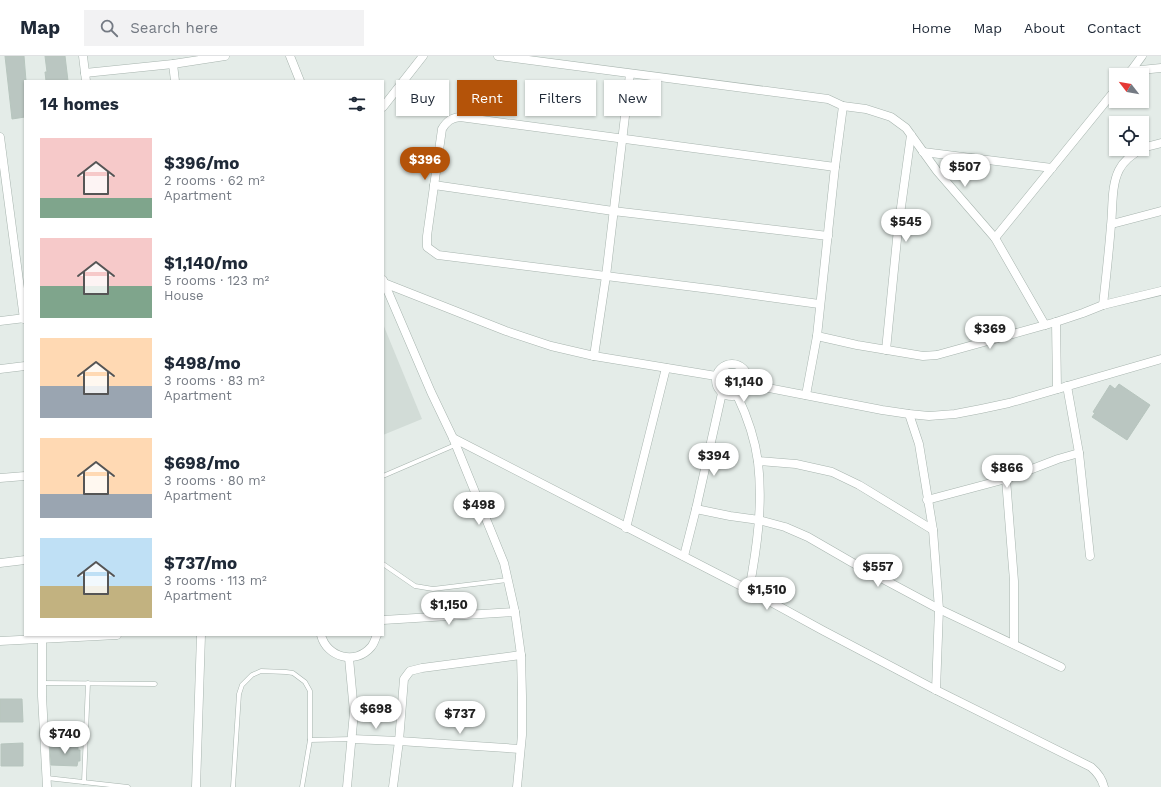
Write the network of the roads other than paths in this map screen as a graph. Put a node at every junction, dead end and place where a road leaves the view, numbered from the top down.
1 (83, 56) edge
2 (225, 56) edge
3 (290, 56) edge
4 (423, 56) edge
5 (498, 56) edge
6 (1142, 56) edge
7 (172, 64) junction
8 (1133, 68) edge
9 (1161, 68) edge
10 (1149, 70) edge
11 (630, 74) junction
12 (86, 77) edge
13 (175, 80) edge
14 (300, 80) edge
15 (1109, 98) edge
16 (384, 106) edge
17 (843, 106) junction
18 (911, 135) junction
19 (0, 138) edge
20 (622, 138) junction
21 (1161, 143) edge
22 (1149, 147) edge
23 (923, 152) junction
24 (1131, 156) edge
25 (834, 167) junction
26 (1052, 168) junction
27 (434, 185) junction
28 (613, 210) junction
29 (1161, 211) edge
30 (1112, 224) junction
31 (828, 236) junction
32 (995, 238) junction
33 (606, 276) junction
34 (384, 281) edge
35 (1161, 291) edge
36 (820, 304) junction
37 (1103, 304) junction
38 (24, 311) edge
39 (24, 318) edge
40 (0, 321) edge
41 (1056, 322) junction
42 (1045, 325) junction
43 (817, 336) junction
44 (886, 350) junction
45 (594, 356) junction
46 (1161, 359) edge
47 (24, 366) edge
48 (666, 368) junction
49 (0, 369) edge
50 (716, 376) junction
51 (748, 384) junction
52 (1067, 386) junction
53 (1057, 389) junction
54 (722, 392) junction
55 (737, 395) junction
56 (806, 395) junction
57 (909, 414) junction
58 (454, 441) junction
59 (1079, 453) junction
60 (758, 461) junction
61 (24, 476) edge
62 (384, 476) edge
63 (0, 478) edge
64 (1006, 479) junction
65 (928, 500) junction
66 (696, 509) junction
67 (759, 520) junction
68 (626, 528) junction
69 (932, 530) junction
70 (684, 556) junction
71 (1090, 556) dead end
72 (24, 560) edge
73 (0, 563) edge
74 (384, 565) edge
75 (508, 580) junction
76 (749, 590) junction
77 (938, 609) junction
78 (515, 612) junction
79 (384, 620) edge
80 (80, 636) edge
81 (201, 636) edge
82 (321, 636) edge
83 (377, 636) edge
84 (42, 637) edge
85 (0, 641) edge
86 (1014, 644) junction
87 (521, 656) junction
88 (349, 658) junction
89 (1061, 667) dead end
90 (42, 683) junction
91 (88, 683) junction
92 (155, 684) dead end
93 (936, 690) junction
94 (352, 739) junction
95 (310, 740) junction
96 (399, 741) junction
97 (520, 749) junction
98 (46, 778) junction
99 (84, 782) junction
100 (47, 787) edge
101 (128, 787) edge
102 (196, 787) edge
103 (232, 787) edge
104 (302, 787) edge
105 (347, 787) edge
106 (393, 787) edge
107 (517, 787) edge
108 (1104, 787) edge

1 - 12 street
2 - 7 street
3 - 14 street
4 - 16 street
5 - 11 street
6 - 8 street
7 - 12 street
7 - 13 street
9 - 10 street
11 - 17 street
11 - 20 street
15 - 26 street
17 - 18 street
17 - 25 street
18 - 23 street
18 - 44 street
19 - 38 street
20 - 25 street
20 - 27 street
20 - 28 street
21 - 22 street
23 - 26 street
23 - 32 street
24 - 30 street
25 - 31 street
26 - 32 street
27 - 28 street
27 - 33 street
28 - 31 street
28 - 33 street
29 - 30 street
30 - 37 street
31 - 36 street
32 - 42 street
33 - 36 street
33 - 45 street
34 - 45 street
34 - 58 street
35 - 37 street
36 - 43 street
37 - 41 street
39 - 40 street
41 - 42 street
41 - 53 street
42 - 44 street
43 - 44 street
43 - 56 street
45 - 48 street
46 - 52 street
47 - 49 street
48 - 50 street
48 - 68 street
50 - 51 street
50 - 54 street
51 - 55 street
51 - 56 street
52 - 53 street
52 - 59 street
53 - 57 street
54 - 55 street
54 - 66 street
55 - 60 street
56 - 57 street
57 - 65 street
58 - 62 lane
58 - 68 street
58 - 75 street
59 - 64 street
59 - 71 street
60 - 67 street
60 - 69 street
61 - 63 street
64 - 65 street
64 - 86 street
65 - 69 street
66 - 67 street
66 - 70 street
67 - 76 street
67 - 77 street
68 - 70 street
69 - 77 street
70 - 76 street
72 - 73 street
74 - 75 lane
75 - 78 street
76 - 93 street
77 - 86 street
77 - 93 street
78 - 79 street
78 - 87 street
80 - 84 street
81 - 102 street
82 - 88 street
83 - 88 street
84 - 85 street
84 - 90 street
86 - 89 street
87 - 96 street
87 - 97 street
88 - 94 street
90 - 91 lane
90 - 98 street
91 - 92 lane
91 - 99 lane
93 - 108 street
94 - 95 lane
94 - 96 street
94 - 105 street
95 - 103 lane
95 - 104 lane
96 - 97 street
96 - 106 street
97 - 107 street
98 - 99 lane
98 - 100 street
99 - 101 lane

